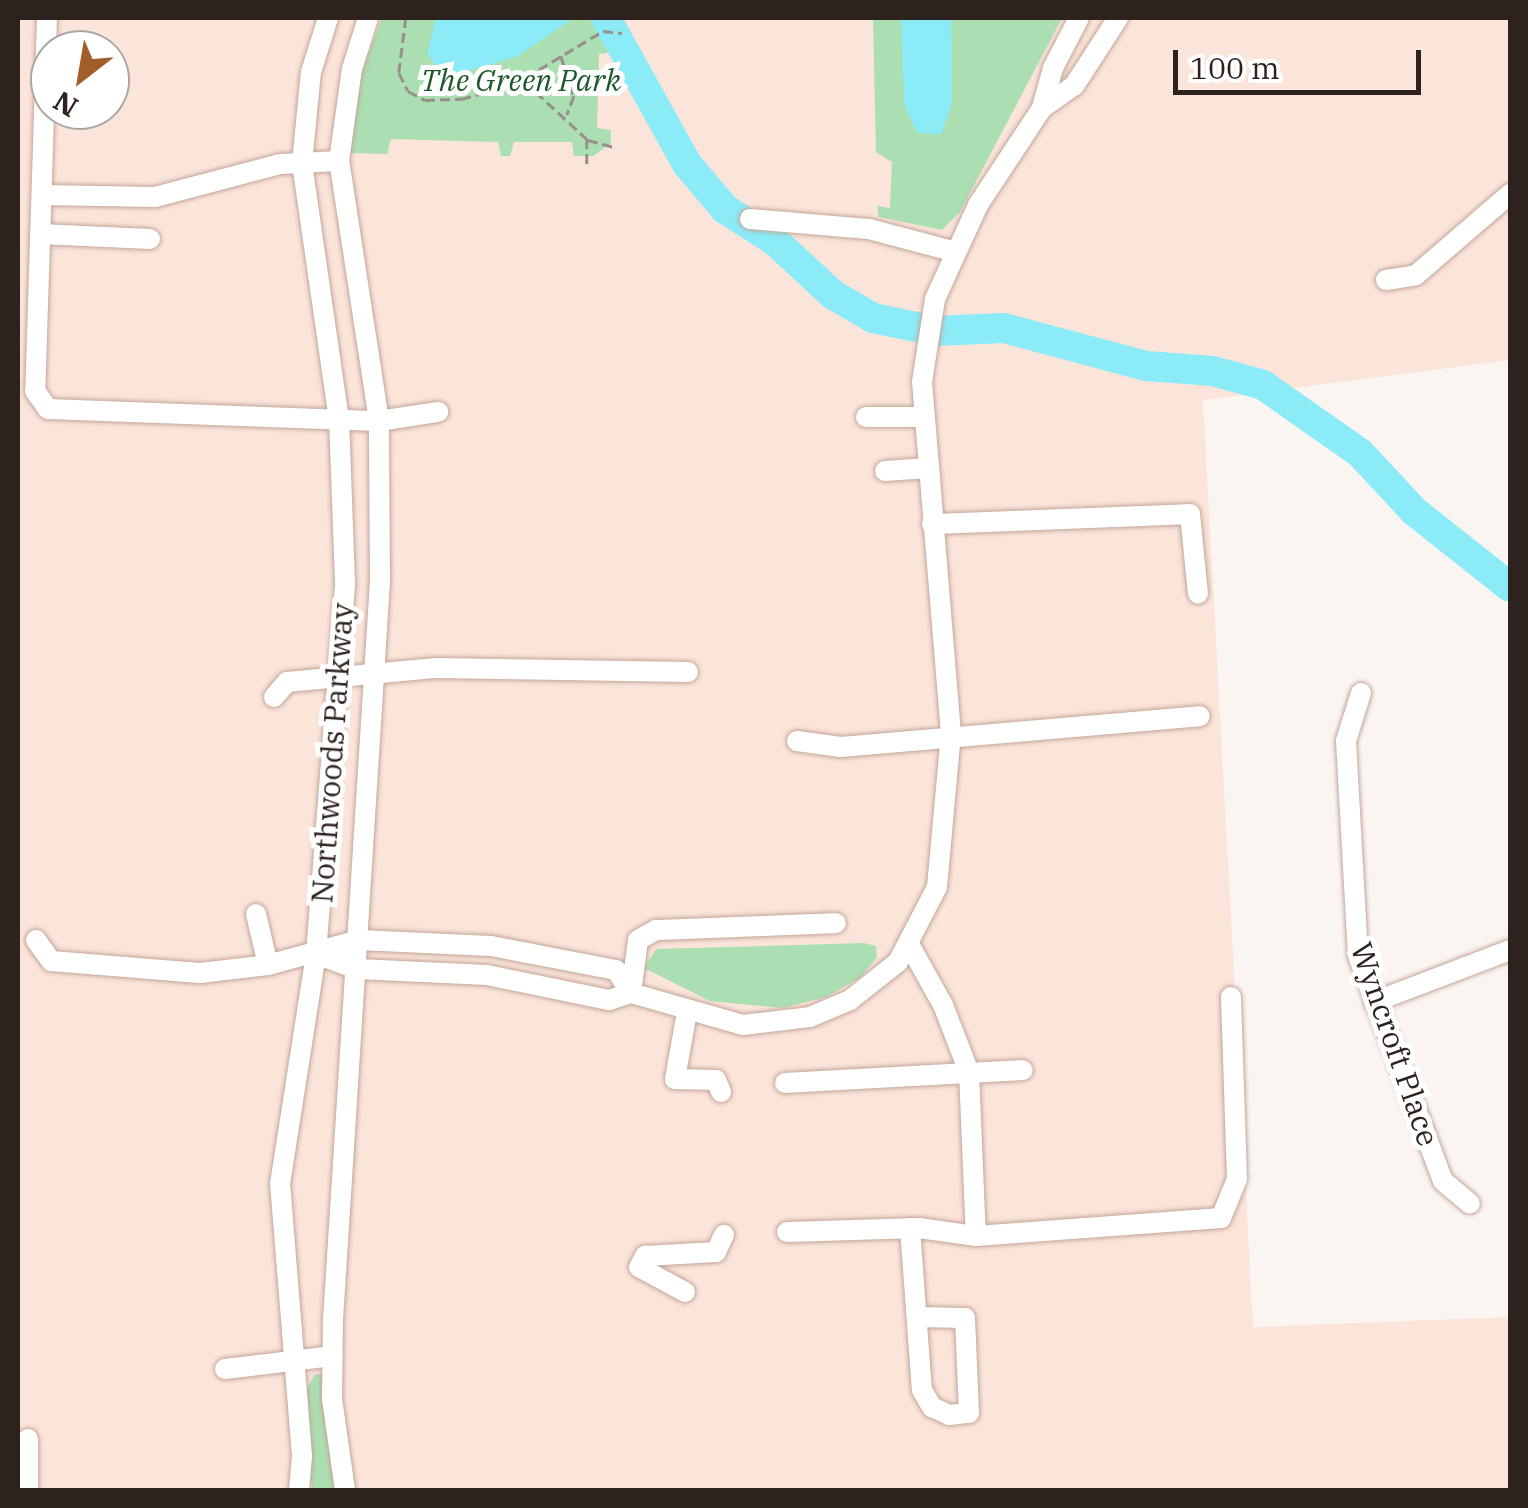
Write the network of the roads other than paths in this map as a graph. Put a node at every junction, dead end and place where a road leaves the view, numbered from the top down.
1 (47, 18) edge
2 (328, 18) edge
3 (368, 18) edge
4 (1079, 18) edge
5 (1118, 18) edge
6 (1042, 108) junction
7 (338, 161) junction
8 (302, 163) junction
9 (1510, 194) edge
10 (42, 195) junction
11 (750, 219) dead end
12 (40, 234) junction
13 (150, 239) dead end
14 (952, 251) junction
15 (1386, 280) dead end
16 (438, 412) dead end
17 (866, 417) dead end
18 (925, 417) junction
19 (339, 420) junction
20 (379, 421) junction
21 (928, 468) junction
22 (885, 471) dead end
23 (932, 524) junction
24 (1198, 594) dead end
25 (688, 672) dead end
26 (372, 677) junction
27 (338, 680) junction
28 (1362, 693) dead end
29 (274, 697) dead end
30 (1200, 716) dead end
31 (951, 734) junction
32 (797, 741) dead end
33 (256, 914) dead end
34 (836, 923) dead end
35 (36, 940) dead end
36 (359, 940) junction
37 (910, 946) junction
38 (1510, 950) edge
39 (316, 954) junction
40 (268, 964) junction
41 (358, 970) junction
42 (631, 993) junction
43 (1231, 997) dead end
44 (1374, 1002) junction
45 (687, 1012) junction
46 (1022, 1070) dead end
47 (969, 1072) junction
48 (785, 1083) dead end
49 (721, 1092) dead end
50 (1470, 1204) dead end
51 (910, 1228) junction
52 (787, 1232) dead end
53 (724, 1235) dead end
54 (976, 1236) junction
55 (685, 1292) dead end
56 (918, 1316) junction
57 (332, 1356) junction
58 (292, 1362) junction
59 (225, 1369) dead end
60 (28, 1439) dead end
61 (28, 1490) edge
62 (300, 1490) edge
63 (345, 1490) edge

1 - 10 street
2 - 8 street, Northwoods Parkway
3 - 7 street, Northwoods Parkway
4 - 6 street
5 - 6 street
6 - 14 street
7 - 8 street
7 - 20 street, Northwoods Parkway
8 - 10 street
8 - 19 street, Northwoods Parkway
9 - 15 street
10 - 12 street
11 - 14 street
12 - 13 street
12 - 19 street
14 - 18 street
16 - 20 street
17 - 18 street
18 - 21 street
19 - 20 street
19 - 27 street, Northwoods Parkway
20 - 26 street, Northwoods Parkway
21 - 22 street
21 - 23 street
23 - 24 street
23 - 31 street
25 - 26 street
26 - 27 street
26 - 36 street, Northwoods Parkway
27 - 29 street
27 - 39 street, Northwoods Parkway
28 - 44 street, Wyncroft Place
30 - 31 street
31 - 32 street
31 - 37 street
33 - 40 street
34 - 42 street
35 - 40 street
36 - 39 street
36 - 41 street, Northwoods Parkway
36 - 42 street
37 - 45 street
37 - 47 street
38 - 44 street
39 - 40 street
39 - 41 street
39 - 58 street, Northwoods Parkway
41 - 42 street
41 - 57 street, Northwoods Parkway
42 - 45 street
43 - 54 street
44 - 50 street, Wyncroft Place
45 - 49 street
46 - 47 street
47 - 48 street
47 - 54 street
51 - 52 street
51 - 54 street
51 - 56 street
53 - 55 street
56 - 56 street
57 - 58 street
57 - 63 street, Northwoods Parkway
58 - 59 street
58 - 62 street, Northwoods Parkway
60 - 61 street

